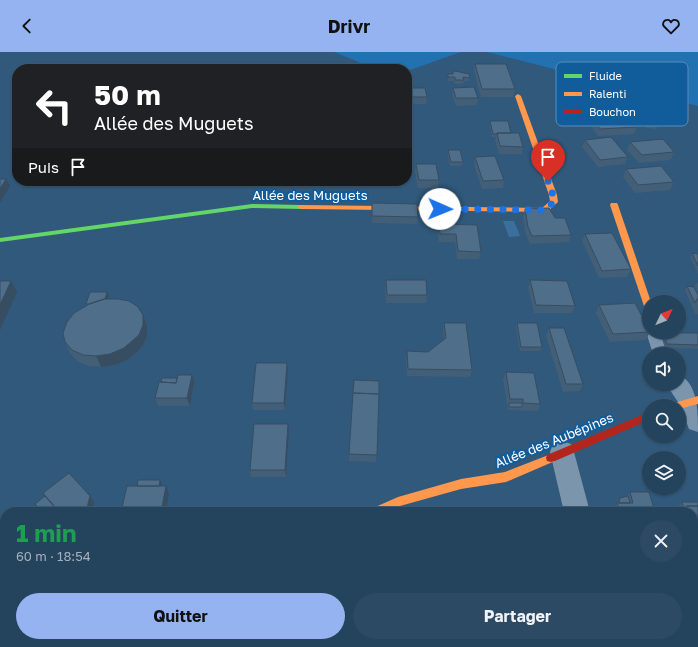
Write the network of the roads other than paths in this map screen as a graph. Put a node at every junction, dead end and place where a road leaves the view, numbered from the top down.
1 (518, 96) dead end
2 (614, 206) dead end
3 (0, 240) edge
4 (644, 295) edge
5 (642, 419) edge
6 (562, 452) junction
7 (388, 507) edge
8 (576, 507) edge

1 - 3 street, Allée des Muguets
2 - 4 street
5 - 6 street, Allée des Aubépines
6 - 7 street, Allée des Aubépines
6 - 8 street

